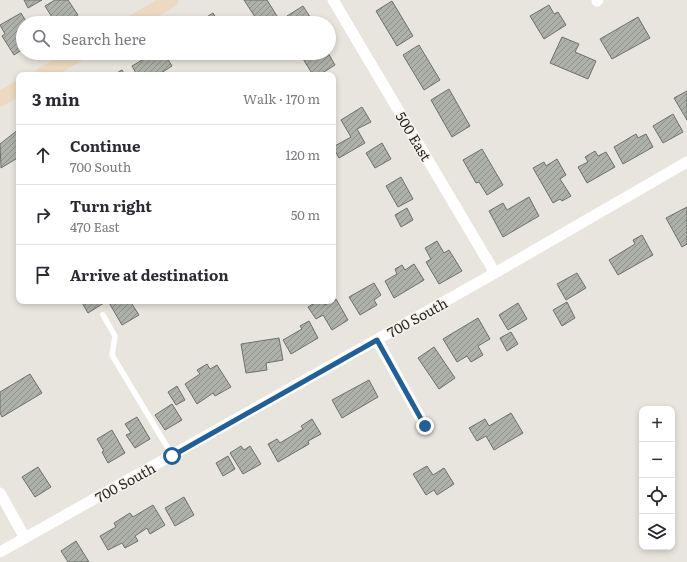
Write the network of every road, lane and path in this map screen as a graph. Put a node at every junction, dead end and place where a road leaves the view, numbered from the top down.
1 (171, 0) edge
2 (334, 0) edge
3 (144, 16) edge
4 (68, 60) edge
5 (47, 72) edge
6 (16, 90) edge
7 (0, 99) edge
8 (687, 162) edge
9 (495, 273) junction
10 (103, 315) dead end
11 (377, 340) junction
12 (425, 426) dead end
13 (172, 456) junction
14 (0, 493) edge
15 (25, 538) junction
16 (0, 553) edge
17 (4, 562) edge

1 - 3 street
2 - 9 street, 500 East
4 - 5 street
6 - 7 street
8 - 9 street, 700 South
9 - 11 street, 700 South
10 - 13 lane
11 - 12 street
11 - 13 street, 700 South
13 - 15 street, 700 South
14 - 15 street
15 - 16 street, 700 South
16 - 17 street

